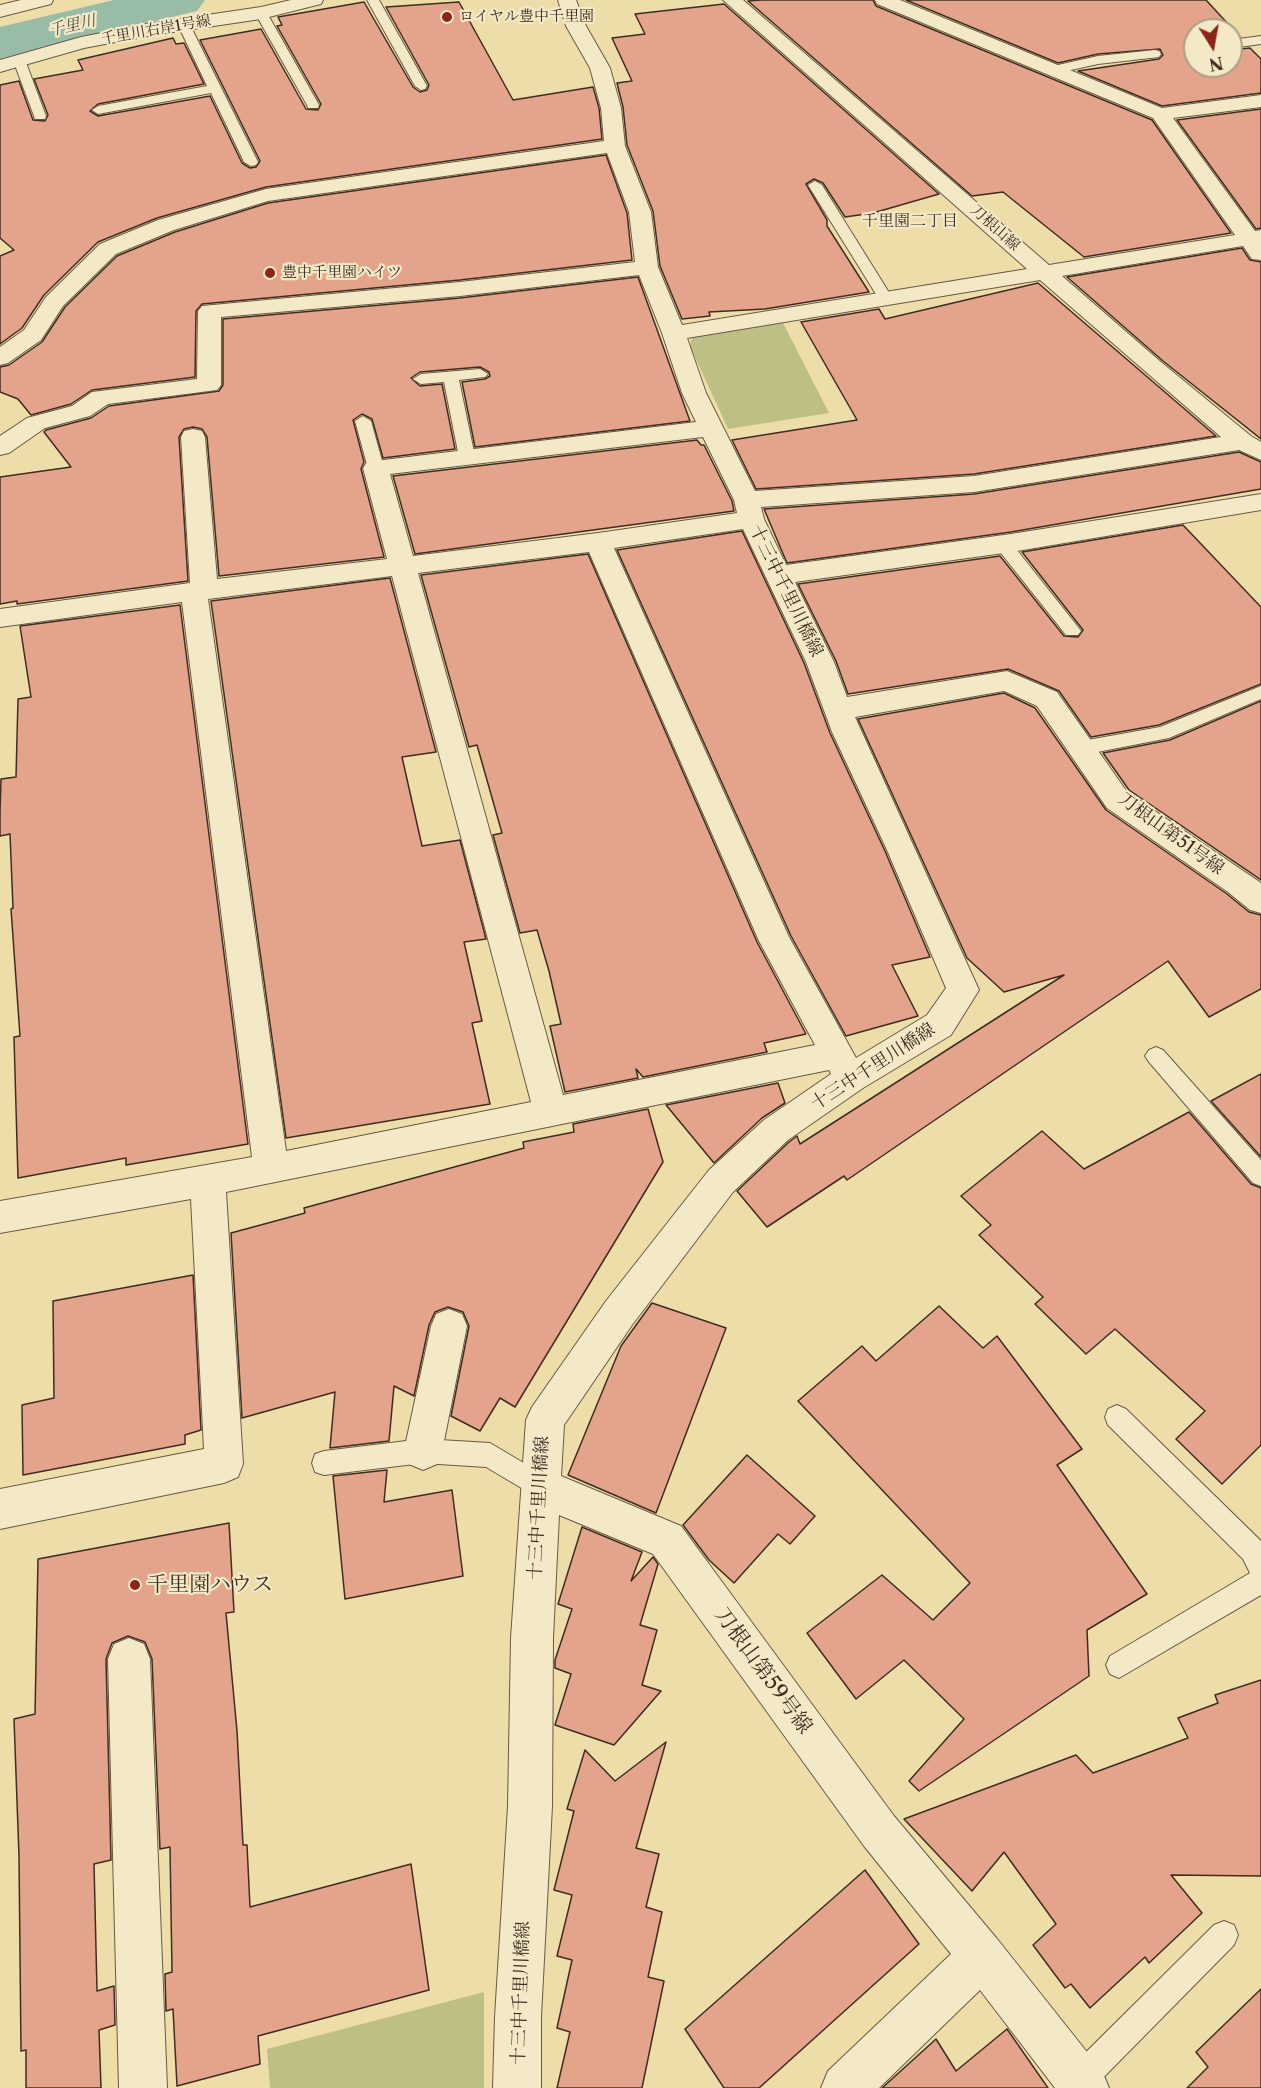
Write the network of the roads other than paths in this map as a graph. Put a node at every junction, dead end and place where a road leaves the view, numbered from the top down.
1 (44, 0) edge
2 (314, 0) edge
3 (373, 0) edge
4 (567, 0) edge
5 (732, 0) edge
6 (884, 0) edge
7 (0, 11) edge
8 (261, 13) junction
9 (184, 25) junction
10 (1261, 40) edge
11 (1243, 42) edge
12 (1155, 54) dead end
13 (19, 60) junction
14 (0, 66) edge
15 (1053, 70) junction
16 (421, 86) dead end
17 (215, 88) junction
18 (1261, 101) edge
19 (313, 105) dead end
20 (98, 110) dead end
21 (1160, 114) junction
22 (40, 116) dead end
23 (615, 146) junction
24 (250, 162) dead end
25 (815, 185) dead end
26 (1257, 244) edge
27 (646, 267) junction
28 (1044, 273) junction
29 (886, 299) junction
30 (674, 333) junction
31 (0, 358) edge
32 (480, 375) dead end
33 (451, 376) junction
34 (421, 379) dead end
35 (363, 421) dead end
36 (711, 428) junction
37 (193, 437) dead end
38 (0, 447) edge
39 (1256, 449) edge
40 (466, 457) junction
41 (376, 468) junction
42 (1261, 502) edge
43 (749, 509) junction
44 (598, 542) junction
45 (1003, 544) junction
46 (401, 567) junction
47 (778, 575) junction
48 (199, 591) junction
49 (0, 618) edge
50 (1072, 631) dead end
51 (1261, 692) edge
52 (839, 709) junction
53 (1082, 748) junction
54 (1261, 901) edge
55 (1156, 1056) dead end
56 (844, 1067) junction
57 (551, 1113) junction
58 (271, 1169) junction
59 (1261, 1176) edge
60 (208, 1180) junction
61 (0, 1217) edge
62 (449, 1326) dead end
63 (1117, 1417) dead end
64 (423, 1451) junction
65 (324, 1463) dead end
66 (540, 1487) junction
67 (0, 1509) edge
68 (1261, 1569) edge
69 (1261, 1581) edge
70 (129, 1659) dead end
71 (1119, 1665) dead end
72 (1224, 1935) dead end
73 (982, 1956) junction
74 (1082, 2085) edge
75 (143, 2088) edge
76 (518, 2088) edge
77 (845, 2088) edge

1 - 7 street
2 - 8 street, 千里川右岸1号線
3 - 16 lane
4 - 23 street, 十三中千里川橋線
5 - 28 street, 刀根山線
6 - 15 street
8 - 9 street, 千里川右岸1号線
8 - 19 lane
9 - 13 street, 千里川右岸1号線
9 - 17 lane
10 - 11 lane
12 - 15 lane
13 - 14 street, 千里川右岸1号線
13 - 22 lane
15 - 21 street
17 - 20 lane
17 - 24 lane
18 - 21 street
21 - 26 street
23 - 27 street, 十三中千里川橋線
23 - 31 street
25 - 29 lane
26 - 28 street
27 - 30 street, 十三中千里川橋線
27 - 38 street
28 - 29 street
28 - 39 street, 刀根山線
29 - 30 street
30 - 36 street, 十三中千里川橋線
32 - 33 lane
33 - 34 lane
33 - 40 lane
35 - 41 lane
36 - 40 street
36 - 43 street, 十三中千里川橋線
37 - 48 street
39 - 43 street
40 - 41 street
41 - 46 street
42 - 45 street
43 - 44 street
43 - 47 street, 十三中千里川橋線
44 - 46 street
44 - 56 street
45 - 47 street
45 - 50 lane
46 - 48 street
46 - 57 street
47 - 52 street, 十三中千里川橋線
48 - 49 street
48 - 58 street
51 - 53 lane
52 - 53 street, 刀根山第51号線
52 - 56 street, 十三中千里川橋線
53 - 54 street, 刀根山第51号線
55 - 59 lane
56 - 57 street
56 - 66 street, 十三中千里川橋線
57 - 58 street
58 - 60 street
60 - 61 street
60 - 67 street
62 - 64 street
63 - 68 lane
64 - 65 lane, 刀根山第59号線
64 - 66 lane, 刀根山第59号線
66 - 73 street, 刀根山第59号線
66 - 76 street, 十三中千里川橋線
69 - 71 lane
70 - 75 street
72 - 74 lane
73 - 74 street, 刀根山第59号線
73 - 77 street

